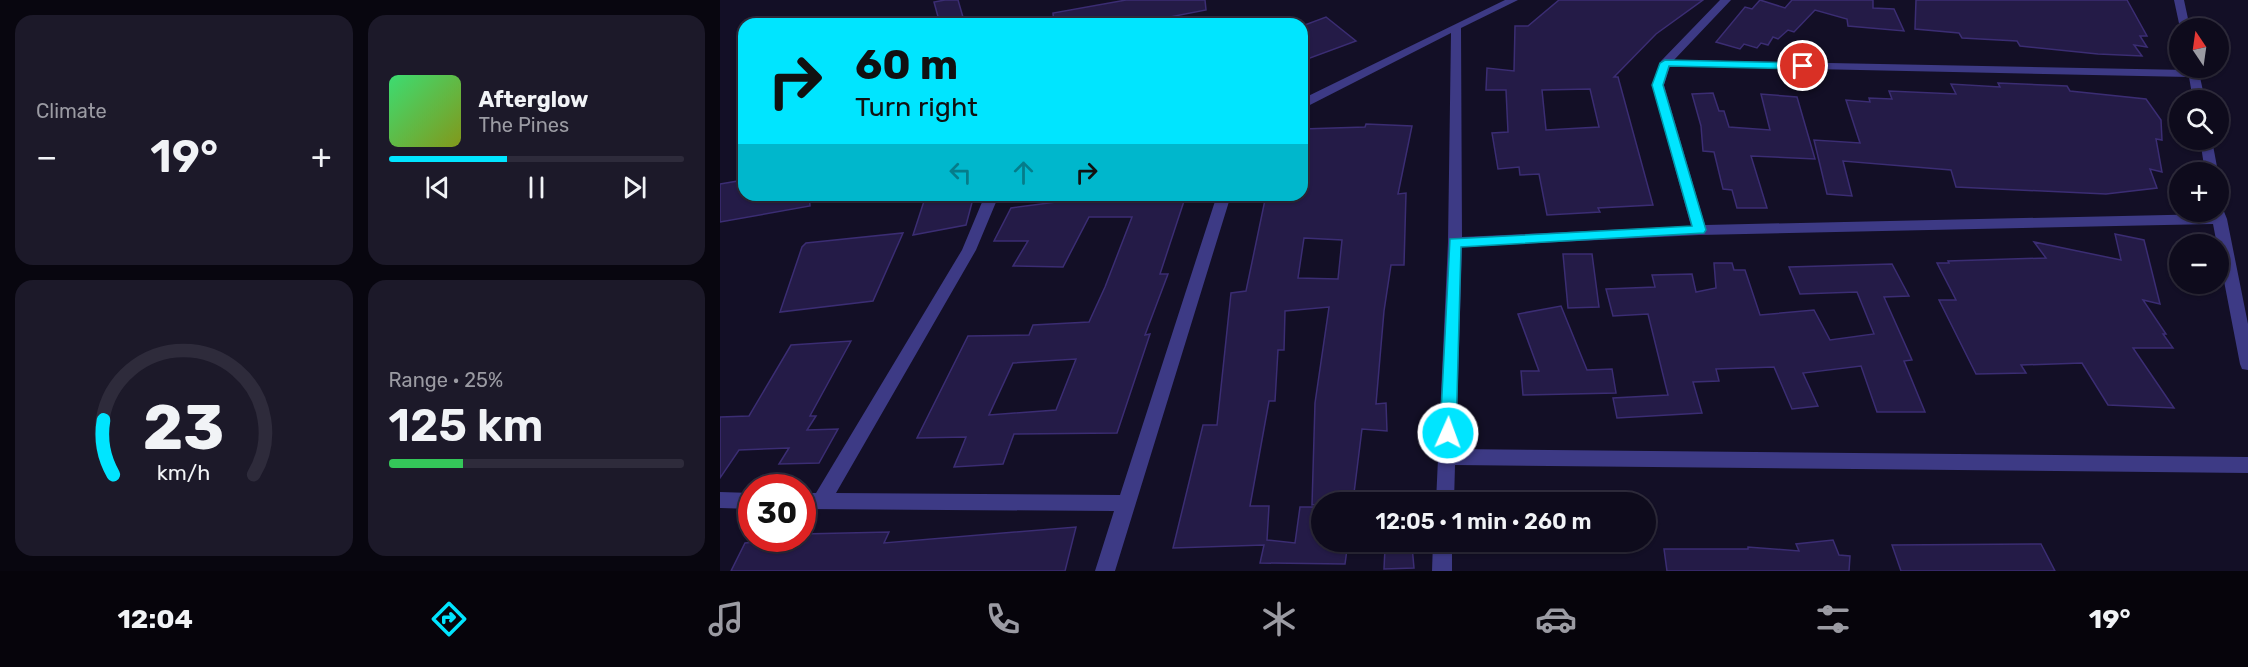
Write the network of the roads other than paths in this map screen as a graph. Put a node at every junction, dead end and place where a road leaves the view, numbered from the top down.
1 (1513, 0) edge
2 (1726, 0) edge
3 (2179, 0) edge
4 (2183, 18) edge
5 (1456, 26) junction
6 (1665, 63) junction
7 (2169, 71) edge
8 (1308, 101) edge
9 (989, 201) edge
10 (1222, 201) edge
11 (2169, 216) edge
12 (2220, 222) edge
13 (1699, 230) junction
14 (1455, 242) junction
15 (2248, 364) edge
16 (1447, 457) junction
17 (2248, 465) edge
18 (1445, 492) edge
19 (816, 495) edge
20 (720, 500) edge
21 (738, 501) edge
22 (816, 501) edge
23 (1125, 504) junction
24 (1443, 552) edge
25 (1105, 571) edge
26 (1442, 571) edge

1 - 5 street
2 - 6 street
3 - 4 street
5 - 8 street
5 - 14 street
6 - 7 street
6 - 13 street
9 - 19 street
10 - 23 street
11 - 13 street
12 - 15 street
13 - 14 street
14 - 16 street
16 - 17 street
16 - 18 street
20 - 21 street
22 - 23 street
23 - 25 street
24 - 26 street

